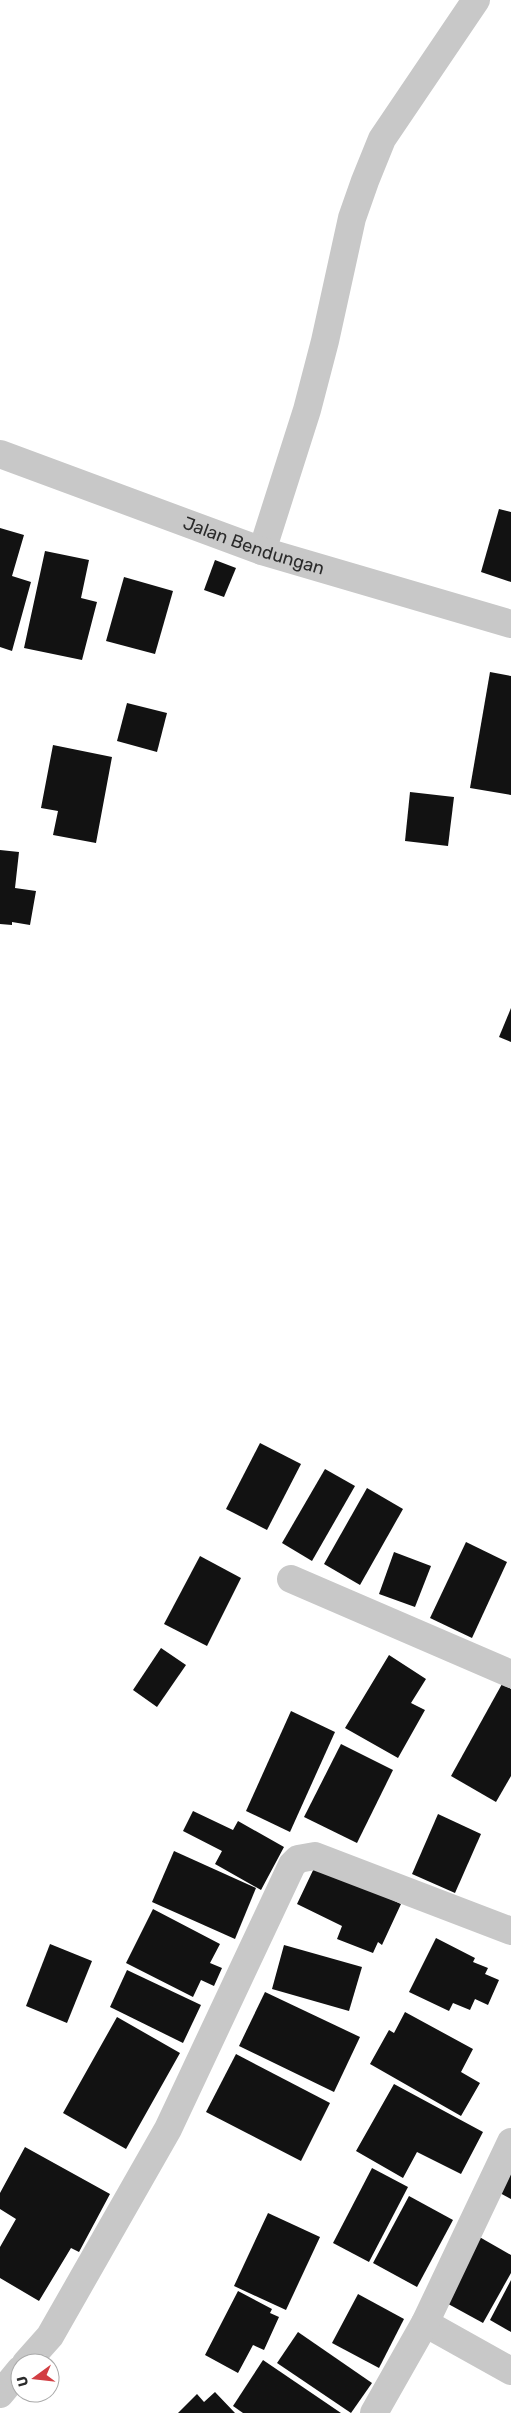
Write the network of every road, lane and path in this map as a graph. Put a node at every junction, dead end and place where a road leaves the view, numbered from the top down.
1 (476, 0) edge
2 (0, 454) edge
3 (262, 550) junction
4 (511, 624) edge
5 (291, 1579) dead end
6 (511, 1674) edge
7 (511, 1931) edge
8 (511, 2142) edge
9 (425, 2323) junction
10 (35, 2353) edge
11 (511, 2371) edge
12 (10, 2382) edge
13 (0, 2394) edge
14 (374, 2413) edge

1 - 3 street
2 - 3 street, Jalan Bendungan
3 - 4 street, Jalan Bendungan
5 - 6 street
7 - 10 street
8 - 9 street
9 - 11 street
9 - 14 street
12 - 13 street

